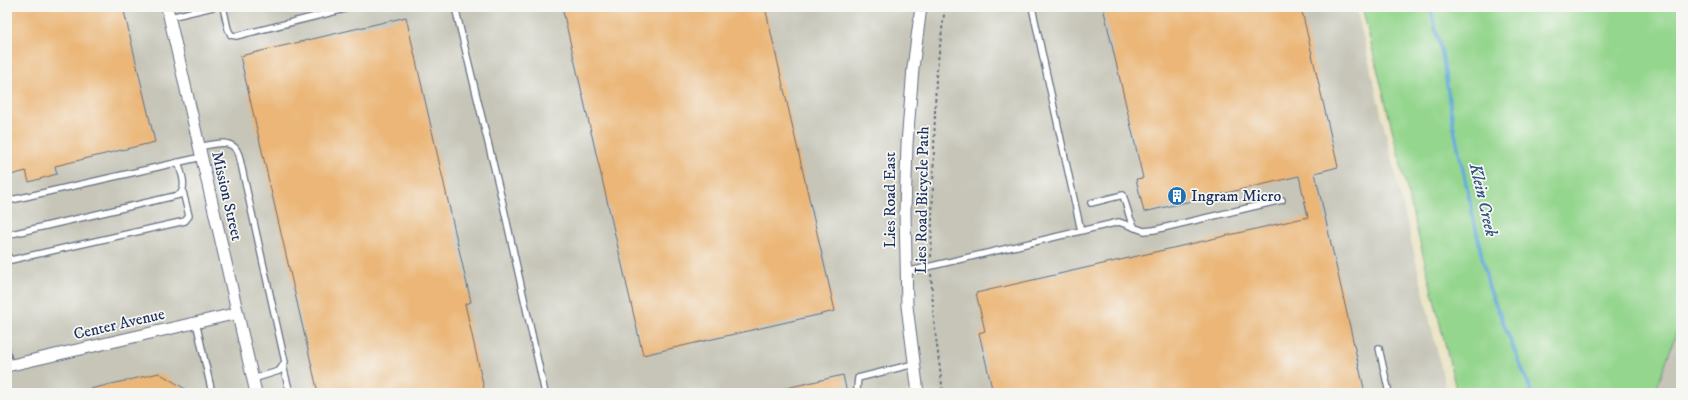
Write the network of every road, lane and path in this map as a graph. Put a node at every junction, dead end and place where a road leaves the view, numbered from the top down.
1 (213, 7) edge
2 (223, 7) edge
3 (346, 7) edge
4 (455, 7) edge
5 (921, 7) edge
6 (945, 7) edge
7 (1032, 7) edge
8 (168, 12) edge
9 (201, 152) junction
10 (178, 162) junction
11 (183, 192) junction
12 (1282, 200) dead end
13 (7, 201) edge
14 (1091, 203) dead end
15 (1135, 228) junction
16 (1081, 231) junction
17 (7, 235) edge
18 (7, 255) edge
19 (931, 266) junction
20 (906, 272) junction
21 (238, 313) junction
22 (196, 322) junction
23 (1379, 348) dead end
24 (7, 352) edge
25 (914, 364) junction
26 (9, 366) edge
27 (283, 366) junction
28 (253, 379) junction
29 (212, 393) edge
30 (256, 393) edge
31 (290, 393) edge
32 (545, 393) edge
33 (858, 393) edge
34 (918, 393) edge
35 (943, 393) edge
36 (1389, 393) edge

1 - 8 lane
2 - 3 lane
4 - 32 lane
5 - 20 street, Lies Road East
6 - 19 path, Lies Road Bicycle Path
7 - 16 lane
8 - 9 street, Mission Street
9 - 10 lane
9 - 21 street, Mission Street
9 - 27 lane
10 - 11 lane
10 - 13 lane
11 - 17 lane
11 - 18 lane
12 - 15 lane
14 - 15 lane
15 - 16 lane
16 - 19 lane
19 - 20 lane
19 - 35 path, Lies Road Bicycle Path
20 - 25 street, Lies Road East
21 - 22 street, Center Avenue
21 - 28 street, Mission Street
22 - 26 street, Center Avenue
22 - 29 lane
23 - 36 lane
24 - 26 lane
25 - 33 lane
25 - 34 street, Lies Road East
27 - 28 lane
27 - 31 lane
28 - 30 street, Mission Street

